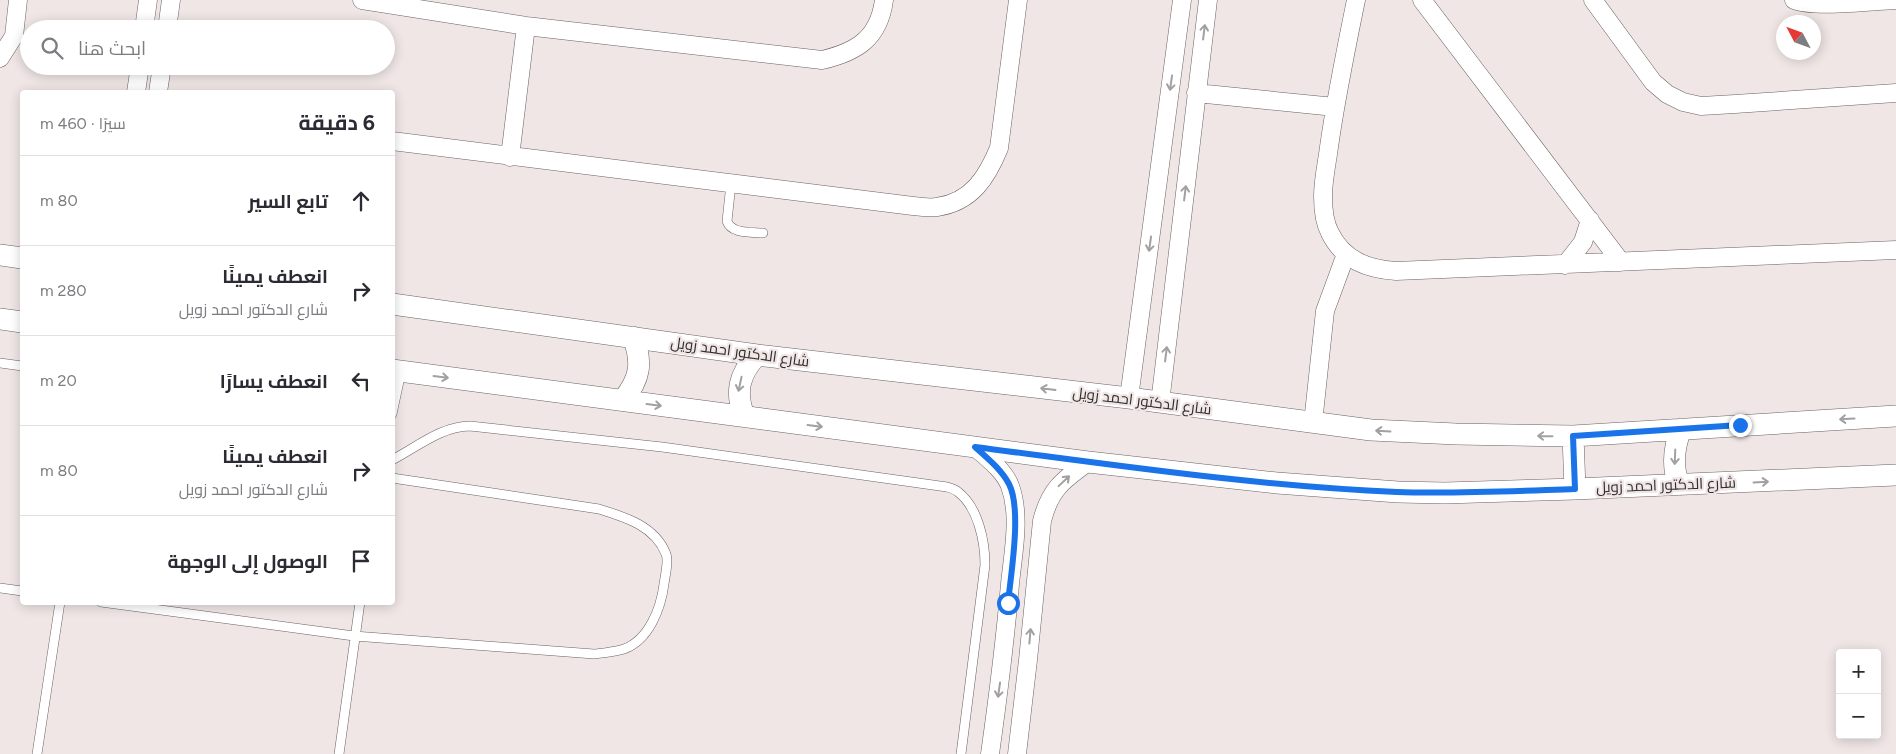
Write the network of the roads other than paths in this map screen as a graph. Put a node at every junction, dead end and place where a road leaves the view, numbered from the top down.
1 (18, 0) edge
2 (148, 0) edge
3 (171, 0) edge
4 (362, 0) edge
5 (884, 0) edge
6 (1018, 0) edge
7 (1182, 0) edge
8 (1208, 0) edge
9 (1368, 0) edge
10 (1422, 0) edge
11 (1593, 0) edge
12 (1794, 0) edge
13 (1896, 0) edge
14 (1354, 6) edge
15 (145, 20) edge
16 (168, 20) edge
17 (526, 26) junction
18 (0, 58) edge
19 (139, 75) edge
20 (161, 75) edge
21 (136, 90) edge
22 (158, 90) edge
23 (1196, 93) junction
24 (1896, 93) edge
25 (1335, 107) junction
26 (395, 141) edge
27 (510, 156) junction
28 (731, 184) junction
29 (1590, 220) junction
30 (763, 233) dead end
31 (1896, 250) edge
32 (1346, 254) junction
33 (0, 256) edge
34 (20, 258) edge
35 (1621, 262) junction
36 (1566, 265) junction
37 (395, 304) edge
38 (0, 319) edge
39 (20, 322) edge
40 (633, 337) junction
41 (757, 355) junction
42 (0, 363) edge
43 (20, 366) edge
44 (397, 371) edge
45 (395, 388) edge
46 (1129, 398) junction
47 (622, 400) junction
48 (1160, 403) junction
49 (744, 416) junction
50 (1896, 416) edge
51 (1313, 423) junction
52 (1681, 429) junction
53 (1573, 436) junction
54 (975, 447) junction
55 (395, 458) edge
56 (1088, 462) junction
57 (1896, 475) edge
58 (395, 478) edge
59 (1679, 486) junction
60 (1575, 489) junction
61 (0, 588) edge
62 (20, 591) edge
63 (60, 605) edge
64 (123, 605) edge
65 (359, 605) edge
66 (354, 636) junction
67 (1004, 657) junction
68 (1028, 660) junction
69 (38, 754) edge
70 (339, 754) edge
71 (961, 754) edge
72 (990, 754) edge
73 (1017, 754) edge

1 - 18 street
2 - 15 street
3 - 16 street
4 - 17 street
5 - 17 street
6 - 28 street
7 -> 46 street
23 -> 8 street
9 - 14 street
10 - 29 street
11 - 24 street
12 - 13 street
14 - 25 street
17 - 27 street
19 - 21 street
20 - 22 street
23 - 25 street
48 -> 23 street
25 - 32 street
26 - 27 street
27 - 28 street
28 - 30 lane
29 - 35 street
29 - 36 street
31 - 35 street
32 - 36 street
32 - 51 street
33 - 34 street
35 - 36 street
37 - 40 street, شارع الدكتور احمد زويل
38 - 39 street
40 - 41 street, شارع الدكتور احمد زويل
40 - 47 street
46 -> 41 street, شارع الدكتور احمد زويل
41 -> 49 street
42 - 43 lane
44 - 45 lane
44 -> 47 street, شارع الدكتور احمد زويل
46 - 48 street, شارع الدكتور احمد زويل
47 -> 49 street, شارع الدكتور احمد زويل
48 - 51 street, شارع الدكتور احمد زويل
49 -> 54 street, شارع الدكتور احمد زويل
50 -> 52 street, شارع الدكتور احمد زويل
53 -> 51 street, شارع الدكتور احمد زويل
52 - 53 street, شارع الدكتور احمد زويل
52 -> 59 street
53 - 60 street
54 - 56 street, شارع الدكتور احمد زويل
54 - 67 street
55 - 71 lane
56 - 60 street, شارع الدكتور احمد زويل
68 -> 56 street
59 -> 57 street, شارع الدكتور احمد زويل
58 - 66 lane
59 - 60 street, شارع الدكتور احمد زويل
61 - 62 lane
63 - 69 lane
64 - 66 lane
65 - 66 lane
66 - 70 lane
67 - 68 street
67 -> 72 street
68 - 73 street

